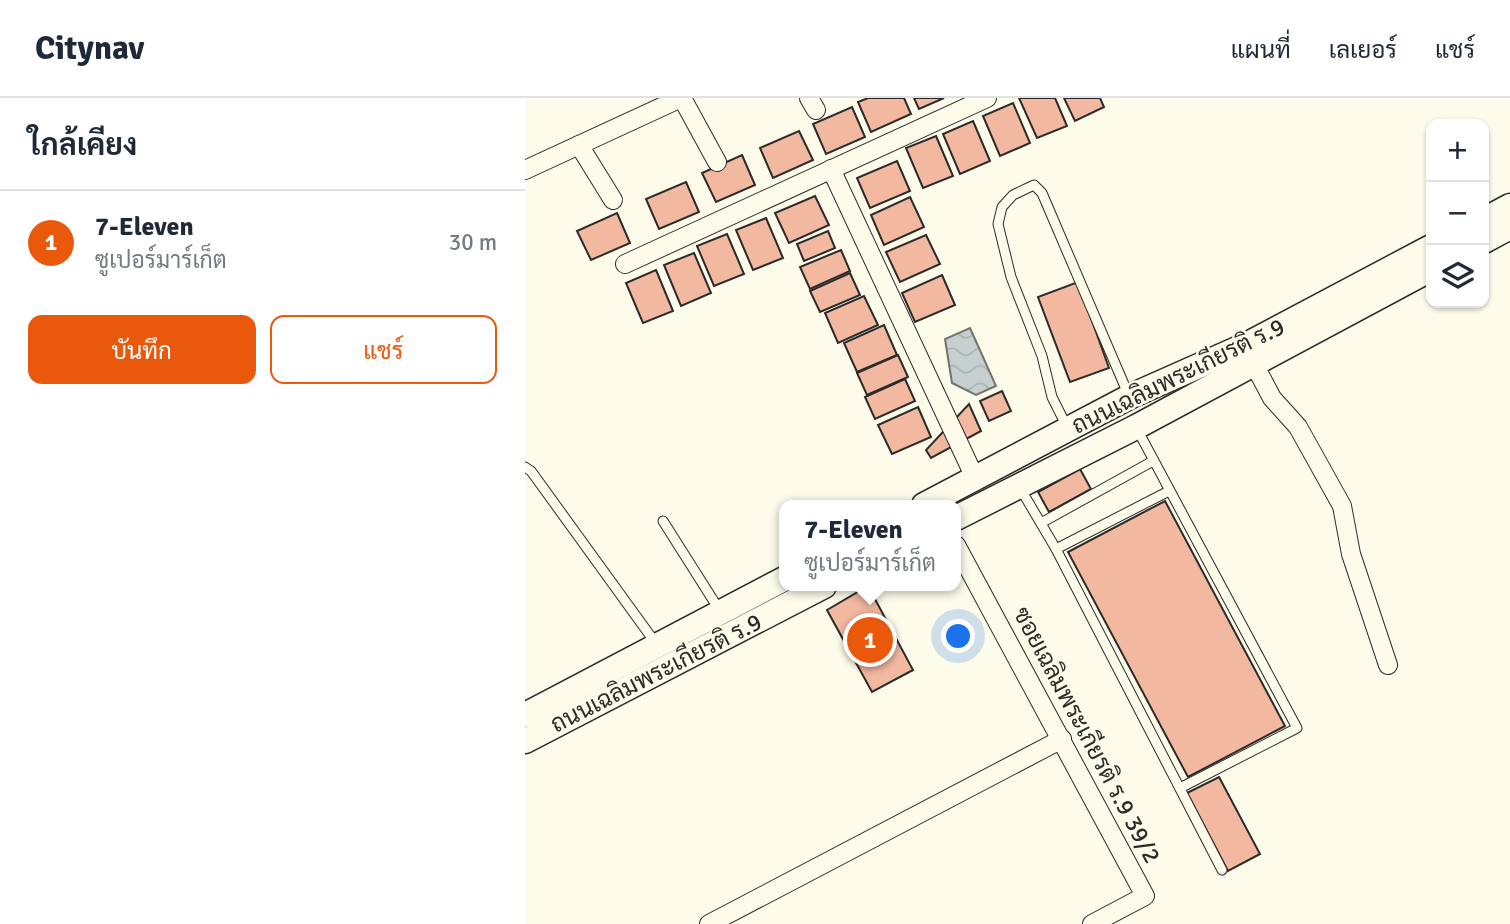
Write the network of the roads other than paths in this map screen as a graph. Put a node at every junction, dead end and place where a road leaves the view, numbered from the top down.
1 (681, 98) edge
2 (987, 98) edge
3 (579, 145) junction
4 (717, 162) dead end
5 (831, 169) junction
6 (525, 170) edge
7 (613, 200) dead end
8 (1489, 221) edge
9 (1509, 224) edge
10 (1489, 238) edge
11 (1426, 250) edge
12 (625, 264) dead end
13 (1426, 272) edge
14 (1254, 364) junction
15 (1126, 389) dead end
16 (1136, 427) junction
17 (1068, 429) junction
18 (1153, 461) junction
19 (525, 467) edge
20 (975, 478) junction
21 (1019, 486) junction
22 (1169, 491) junction
23 (933, 500) edge
24 (961, 515) edge
25 (663, 522) dead end
26 (1041, 523) junction
27 (1056, 549) junction
28 (961, 554) edge
29 (779, 582) edge
30 (814, 591) edge
31 (721, 612) junction
32 (658, 646) junction
33 (1388, 665) dead end
34 (528, 709) edge
35 (1062, 739) junction
36 (525, 741) edge
37 (1180, 788) junction
38 (1222, 870) dead end
39 (709, 924) edge
40 (1092, 924) edge

1 - 3 street
1 - 4 street
2 - 5 street
3 - 6 street
3 - 7 street
5 - 12 street
5 - 20 street
8 - 9 main road
9 - 10 main road
11 - 17 main road, ถนนเฉลิมพระเกียรติ ร.9
13 - 14 main road, ถนนเฉลิมพระเกียรติ ร.9
14 - 16 main road, ถนนเฉลิมพระเกียรติ ร.9
14 - 33 street
15 - 17 lane
16 - 18 lane
16 - 21 main road, ถนนเฉลิมพระเกียรติ ร.9
17 - 20 main road, ถนนเฉลิมพระเกียรติ ร.9
18 - 22 lane
18 - 26 lane
19 - 32 lane
20 - 23 main road, ถนนเฉลิมพระเกียรติ ร.9
21 - 24 main road, ถนนเฉลิมพระเกียรติ ร.9
21 - 26 lane
22 - 27 lane
22 - 37 lane
25 - 31 lane
26 - 27 lane
27 - 37 lane
28 - 35 street, ซอยเฉลิมพระเกียรติ ร.9 39/2
29 - 31 main road, ถนนเฉลิมพระเกียรติ ร.9
30 - 36 main road, ถนนเฉลิมพระเกียรติ ร.9
31 - 32 main road, ถนนเฉลิมพระเกียรติ ร.9
32 - 34 main road, ถนนเฉลิมพระเกียรติ ร.9
35 - 39 street
35 - 40 street, ซอยเฉลิมพระเกียรติ ร.9 39/2
37 - 38 lane

